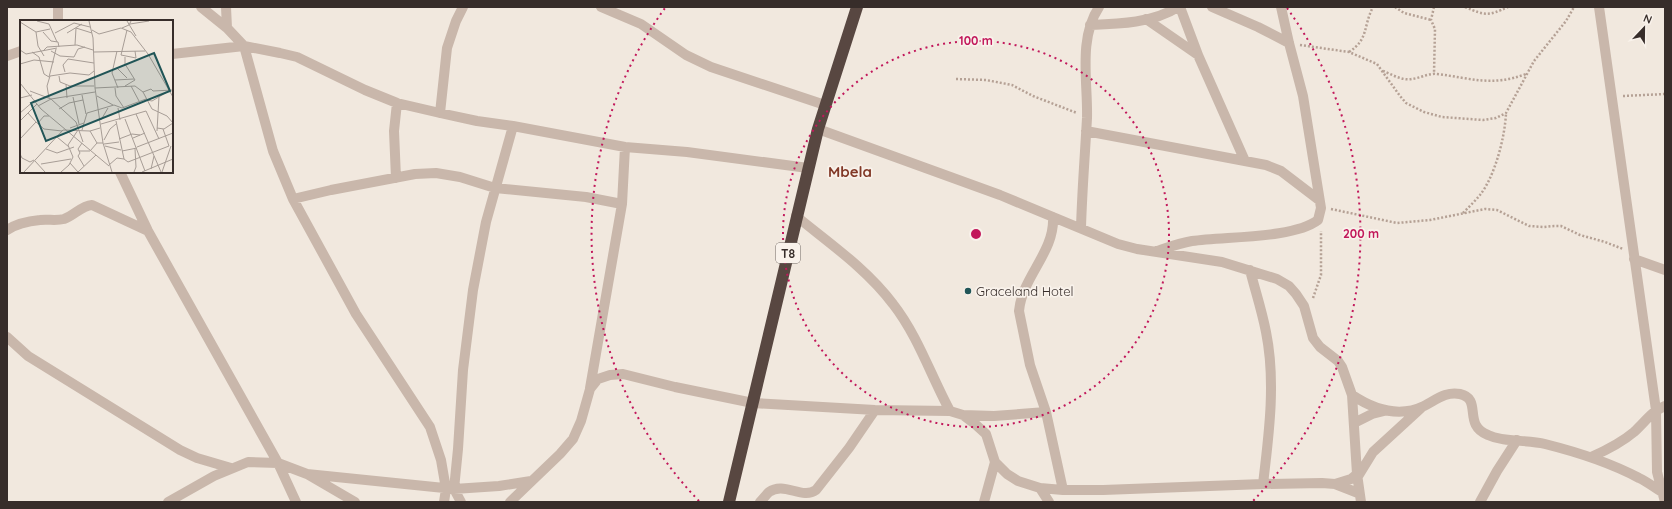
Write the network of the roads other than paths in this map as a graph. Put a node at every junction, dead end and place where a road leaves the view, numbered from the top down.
1 (58, 7) edge
2 (201, 7) edge
3 (226, 7) edge
4 (463, 7) edge
5 (601, 7) edge
6 (857, 7) edge
7 (1099, 7) edge
8 (1179, 7) edge
9 (1212, 7) edge
10 (1281, 7) edge
11 (1599, 7) edge
12 (1146, 19) junction
13 (58, 20) edge
14 (1090, 26) junction
15 (227, 28) junction
16 (1289, 43) junction
17 (244, 46) junction
18 (20, 51) edge
19 (173, 54) edge
20 (1198, 55) junction
21 (7, 56) edge
22 (397, 103) junction
23 (825, 105) junction
24 (440, 113) junction
25 (513, 126) junction
26 (818, 129) junction
27 (1086, 131) junction
28 (625, 147) junction
29 (1245, 161) junction
30 (808, 168) junction
31 (120, 173) edge
32 (396, 178) junction
33 (495, 188) junction
34 (293, 199) junction
35 (622, 204) junction
36 (1320, 204) junction
37 (796, 216) junction
38 (1053, 216) junction
39 (1081, 228) junction
40 (7, 230) edge
41 (148, 231) junction
42 (1156, 252) junction
43 (1633, 257) junction
44 (1250, 270) junction
45 (1665, 270) edge
46 (7, 338) edge
47 (590, 389) junction
48 (1352, 394) junction
49 (753, 402) junction
50 (1422, 407) junction
51 (1660, 408) edge
52 (875, 410) junction
53 (950, 411) junction
54 (1384, 411) junction
55 (1046, 412) junction
56 (963, 415) junction
57 (1354, 423) junction
58 (1518, 440) junction
59 (1591, 456) junction
60 (995, 462) junction
61 (278, 463) junction
62 (231, 468) junction
63 (307, 474) junction
64 (1357, 476) junction
65 (531, 481) junction
66 (1263, 484) junction
67 (1335, 484) junction
68 (1040, 488) junction
69 (450, 489) junction
70 (1063, 490) junction
71 (1664, 496) edge
72 (1360, 497) edge
73 (168, 502) edge
74 (296, 502) edge
75 (355, 502) edge
76 (444, 502) edge
77 (461, 502) edge
78 (510, 502) edge
79 (729, 502) edge
80 (760, 502) edge
81 (984, 502) edge
82 (1049, 502) edge
83 (1480, 502) edge

1 - 13 street
2 - 15 street
3 - 15 street
4 - 24 street
5 - 23 street
6 - 23 highway, T8
7 - 14 street
8 - 12 street
8 - 20 street
9 - 16 street
10 - 16 street
11 - 43 street
12 - 14 street
12 - 20 street
14 - 27 street
15 - 17 street
16 - 36 street
17 - 19 street
17 - 22 street
17 - 34 street
18 - 21 street
20 - 29 street
22 - 24 street
22 - 32 street
23 - 26 highway, T8
24 - 25 street
25 - 28 street
25 - 33 street
26 - 30 highway, T8
26 - 38 street
27 - 29 street
27 - 39 street
28 - 30 street
28 - 35 street
29 - 36 street
30 - 37 highway, T8
31 - 41 street
32 - 33 street
32 - 34 street
33 - 35 street
33 - 69 street
34 - 69 street
35 - 47 street
36 - 42 street
37 - 49 highway, T8
37 - 53 street
38 - 39 street
38 - 55 street
39 - 42 street
40 - 41 street
41 - 61 street
42 - 44 street
43 - 45 street
43 - 51 street
44 - 48 street
44 - 66 street
46 - 62 street
47 - 49 street
47 - 65 street
48 - 54 street
48 - 57 street
49 - 52 street
49 - 79 highway, T8
50 - 54 street
50 - 58 street
50 - 64 street
51 - 59 street
51 - 71 street
52 - 53 street
52 - 80 street
53 - 56 street
54 - 57 street
55 - 56 street
55 - 70 street
56 - 60 street
57 - 64 street
58 - 59 street
58 - 83 street
59 - 71 street
60 - 68 street
60 - 81 street
61 - 62 street
61 - 63 street
61 - 74 street
62 - 73 street
63 - 69 street
63 - 75 street
64 - 67 street
64 - 72 street
65 - 69 street
65 - 78 street
66 - 67 street
66 - 70 street
67 - 72 street
68 - 70 street
68 - 82 street
69 - 76 street
69 - 77 street

